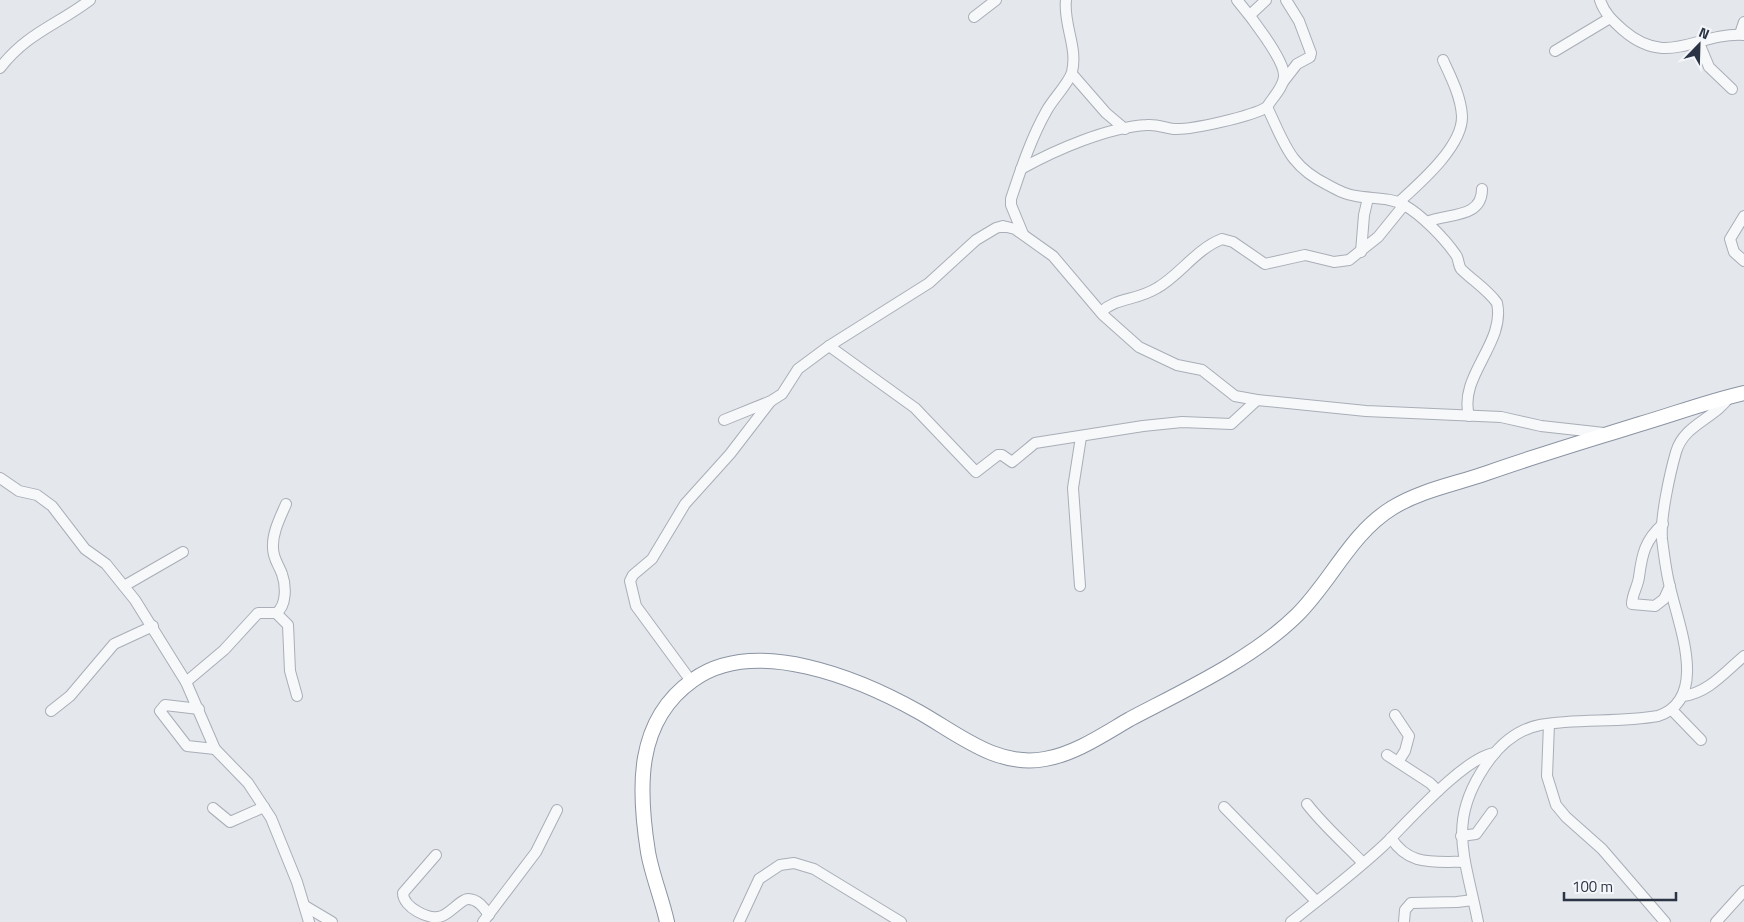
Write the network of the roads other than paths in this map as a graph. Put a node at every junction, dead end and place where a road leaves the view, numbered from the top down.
1 (90, 0) edge
2 (996, 0) edge
3 (1066, 0) edge
4 (1237, 0) edge
5 (1266, 0) edge
6 (1286, 0) edge
7 (1600, 0) edge
8 (1250, 15) junction
9 (974, 17) dead end
10 (1610, 18) junction
11 (1744, 22) edge
12 (1742, 34) edge
13 (1699, 43) junction
14 (1556, 51) dead end
15 (1443, 60) dead end
16 (0, 68) edge
17 (1072, 74) junction
18 (1283, 82) junction
19 (1732, 89) dead end
20 (1267, 107) junction
21 (1125, 129) junction
22 (1021, 169) junction
23 (1482, 190) dead end
24 (1368, 198) junction
25 (1401, 203) junction
26 (1744, 216) edge
27 (1427, 222) junction
28 (1023, 234) junction
29 (1361, 252) junction
30 (1744, 261) edge
31 (1101, 312) junction
32 (829, 346) junction
33 (1744, 393) edge
34 (1730, 396) junction
35 (1257, 400) junction
36 (771, 401) junction
37 (1469, 416) junction
38 (724, 420) dead end
39 (1610, 434) junction
40 (1081, 438) junction
41 (0, 478) edge
42 (286, 504) dead end
43 (1663, 524) junction
44 (184, 552) dead end
45 (124, 586) junction
46 (1080, 586) dead end
47 (1670, 586) junction
48 (276, 613) junction
49 (153, 626) junction
50 (1744, 656) edge
51 (691, 681) junction
52 (186, 682) junction
53 (296, 696) dead end
54 (1683, 696) junction
55 (199, 709) junction
56 (1672, 710) junction
57 (51, 711) dead end
58 (1395, 715) dead end
59 (1549, 724) junction
60 (1702, 740) dead end
61 (215, 749) junction
62 (1495, 753) junction
63 (1387, 755) dead end
64 (1398, 762) junction
65 (1438, 791) junction
66 (1307, 804) dead end
67 (264, 806) junction
68 (1224, 807) dead end
69 (213, 808) dead end
70 (557, 810) dead end
71 (1492, 812) dead end
72 (1461, 836) junction
73 (1391, 838) junction
74 (436, 855) dead end
75 (1465, 862) junction
76 (1363, 863) junction
77 (1744, 891) edge
78 (1473, 900) junction
79 (1316, 901) junction
80 (305, 906) junction
81 (486, 918) edge
82 (309, 922) edge
83 (332, 922) edge
84 (667, 922) edge
85 (739, 922) edge
86 (901, 922) edge
87 (1291, 922) edge
88 (1404, 922) edge
89 (1478, 922) edge
90 (1665, 922) edge
91 (1716, 922) edge

1 - 16 street
2 - 9 street
3 - 17 street
4 - 8 street
5 - 8 street
6 - 18 street
7 - 10 street
8 - 18 street
10 - 13 street
10 - 14 street
11 - 12 street
12 - 13 street
13 - 19 street
15 - 25 street
17 - 21 street
17 - 22 street
18 - 20 street
20 - 21 street
20 - 24 street
21 - 22 street
22 - 28 street
23 - 27 street
24 - 25 street
24 - 29 street
25 - 27 street
25 - 29 street
26 - 30 street
27 - 37 street
28 - 31 street
28 - 32 street
29 - 31 street
31 - 35 street
32 - 36 street
32 - 40 street
33 - 34 highway
34 - 39 highway
34 - 43 street
35 - 37 street
35 - 40 street
36 - 38 street
36 - 51 street
37 - 39 street
39 - 51 highway
40 - 46 street
41 - 45 street
42 - 48 street
43 - 47 street
43 - 47 street
44 - 45 street
45 - 49 street
47 - 54 street
48 - 52 street
48 - 53 street
49 - 52 street
49 - 57 street
50 - 54 street
51 - 84 highway
52 - 55 street
54 - 56 street
55 - 61 street
55 - 61 street
56 - 59 street
56 - 60 street
58 - 64 street
59 - 62 street
59 - 90 street
61 - 67 street
62 - 65 street
62 - 72 street
63 - 64 street
64 - 65 street
65 - 73 street
66 - 76 street
67 - 69 street
67 - 80 street
68 - 79 street
70 - 81 street
71 - 72 street
72 - 75 street
73 - 75 street
73 - 76 street
74 - 81 street
75 - 78 street
76 - 79 street
77 - 91 street
78 - 88 street
78 - 89 street
79 - 87 street
80 - 82 street
80 - 83 street
85 - 86 street

